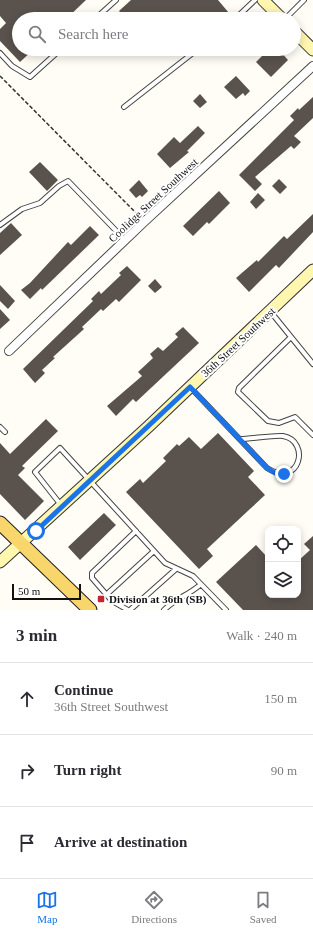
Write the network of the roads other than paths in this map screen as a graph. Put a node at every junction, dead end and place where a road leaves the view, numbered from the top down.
1 (116, 0) edge
2 (255, 0) edge
3 (263, 0) edge
4 (304, 0) edge
5 (103, 12) edge
6 (242, 12) edge
7 (276, 12) edge
8 (291, 12) edge
9 (301, 38) edge
10 (313, 50) edge
11 (0, 53) edge
12 (54, 56) edge
13 (189, 56) edge
14 (313, 66) edge
15 (124, 107) dead end
16 (0, 225) edge
17 (125, 240) junction
18 (313, 270) edge
19 (270, 311) junction
20 (291, 337) junction
21 (9, 351) dead end
22 (313, 364) edge
23 (190, 387) junction
24 (0, 427) edge
25 (5, 432) dead end
26 (313, 435) edge
27 (240, 439) junction
28 (90, 481) junction
29 (62, 506) junction
30 (0, 523) edge
31 (136, 531) junction
32 (22, 544) junction
33 (154, 551) junction
34 (0, 562) edge
35 (176, 568) junction
36 (200, 585) junction
37 (106, 595) junction
38 (90, 610) edge
39 (129, 610) edge
40 (164, 610) edge
41 (226, 610) edge

1 - 5 lane
2 - 6 lane
3 - 7 street
4 - 8 lane
9 - 10 street
11 - 12 lane
13 - 15 lane
14 - 17 street, Coolidge Street Southwest
16 - 17 lane
17 - 21 street, Coolidge Street Southwest
18 - 19 street, 36th Street Southwest
19 - 20 lane
19 - 23 street, 36th Street Southwest
20 - 22 lane
20 - 26 lane
23 - 27 lane
23 - 28 street, 36th Street Southwest
24 - 25 lane
27 - 27 lane
28 - 29 street, 36th Street Southwest
28 - 29 lane
28 - 31 lane
29 - 32 street, 36th Street Southwest
30 - 32 main road
31 - 33 lane
31 - 37 lane
32 - 34 street, 36th Street Southwest
32 - 38 main road
33 - 35 lane
33 - 37 lane
35 - 36 lane
35 - 39 lane
36 - 40 lane
36 - 41 lane
37 - 39 lane

